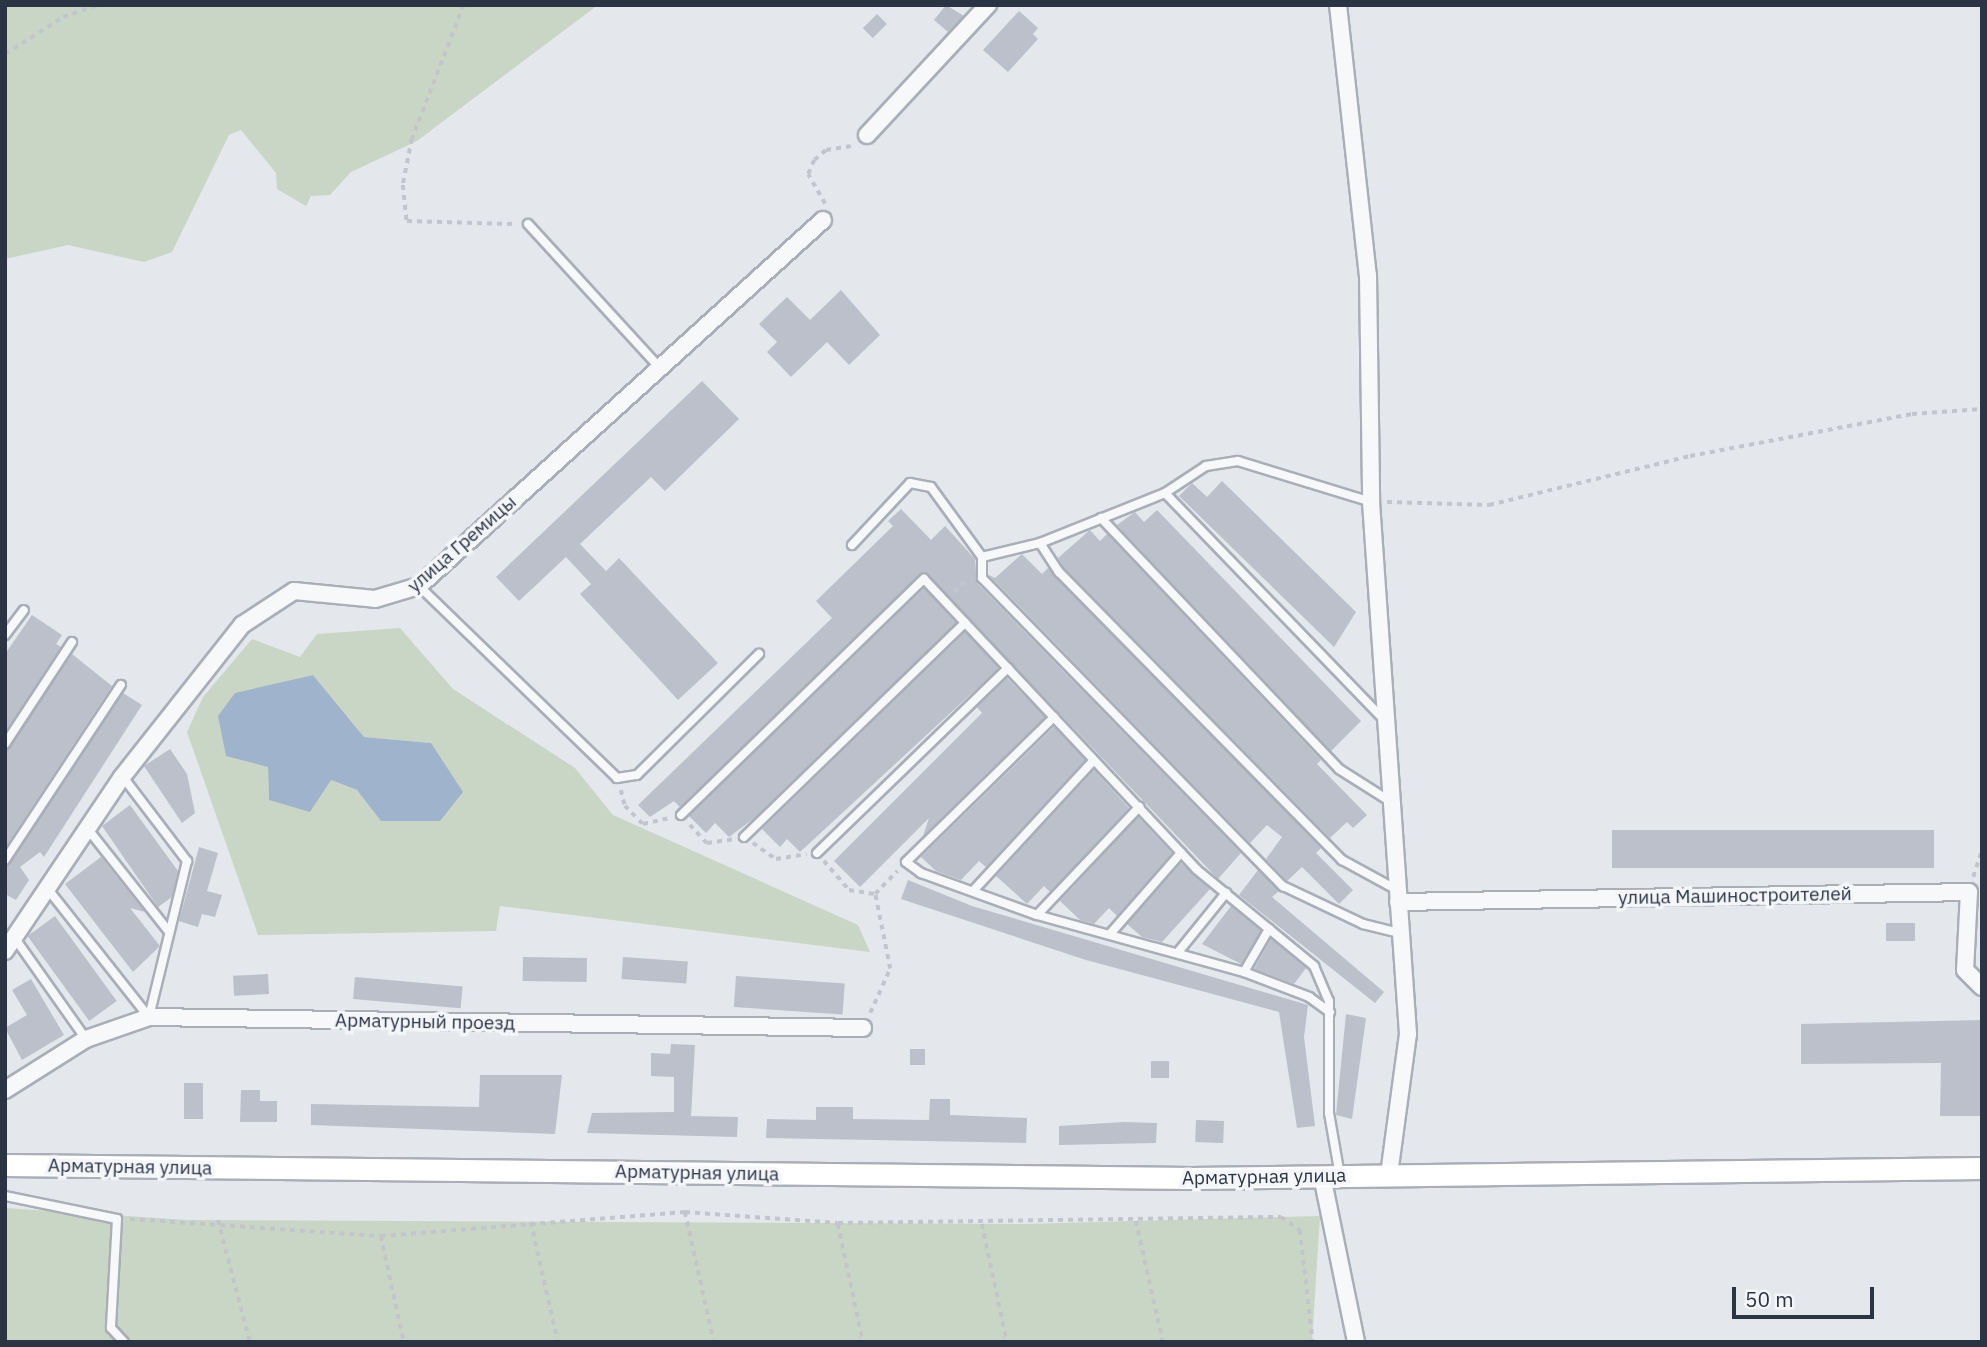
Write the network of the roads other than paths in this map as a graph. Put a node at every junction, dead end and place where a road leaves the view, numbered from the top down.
1 (988, 5) edge
2 (1338, 5) edge
3 (867, 135) road end
4 (823, 220) road end
5 (528, 224) road end
6 (658, 366) junction
7 (1165, 493) junction
8 (1371, 502) junction
9 (1101, 518) junction
10 (1040, 543) junction
11 (852, 545) dead end
12 (982, 561) junction
13 (419, 586) junction
14 (24, 610) dead end
15 (965, 623) junction
16 (5, 635) edge
17 (72, 642) dead end
18 (759, 654) dead end
19 (1008, 668) junction
20 (121, 685) dead end
21 (1054, 717) junction
22 (1386, 721) junction
23 (5, 744) edge
24 (1094, 760) junction
25 (122, 776) junction
26 (1391, 802) junction
27 (1139, 807) junction
28 (681, 815) dead end
29 (87, 828) junction
30 (744, 837) dead end
31 (817, 853) dead end
32 (1181, 853) junction
33 (5, 860) edge
34 (47, 888) junction
35 (972, 891) junction
36 (1226, 893) junction
37 (1398, 896) junction
38 (1037, 915) junction
39 (1269, 929) junction
40 (169, 932) junction
41 (1400, 933) junction
42 (1110, 934) junction
43 (14, 937) junction
44 (5, 951) edge
45 (1178, 951) junction
46 (1244, 972) junction
47 (1982, 987) edge
48 (1330, 1012) junction
49 (149, 1017) junction
50 (863, 1028) road end
51 (86, 1039) junction
52 (5, 1090) edge
53 (5, 1165) edge
54 (1982, 1168) edge
55 (1389, 1175) junction
56 (1331, 1176) junction
57 (5, 1196) edge
58 (124, 1342) edge
59 (1356, 1342) edge

1 - 3 street
2 - 8 street
4 - 6 street, улица Гремицы
5 - 6 lane
6 - 13 street, улица Гремицы
7 - 8 lane
7 - 9 lane
7 - 22 lane
8 - 22 street
9 - 10 lane
9 - 26 lane
10 - 12 lane
10 - 37 lane
11 - 12 lane
12 - 41 lane
13 - 18 lane
13 - 25 street, улица Гремицы
14 - 16 lane
15 - 19 lane
15 - 28 lane
15 - 30 lane
17 - 23 lane
19 - 21 lane
19 - 31 lane
20 - 33 lane
21 - 24 lane
21 - 35 lane
22 - 26 street
24 - 27 lane
24 - 35 lane
25 - 29 street, улица Гремицы
25 - 40 lane
26 - 37 street
27 - 32 lane
27 - 38 lane
29 - 34 street, улица Гремицы
29 - 40 lane
32 - 36 lane
32 - 42 lane
34 - 43 street, улица Гремицы
34 - 49 lane
35 - 38 lane
36 - 39 lane
36 - 45 lane
37 - 41 street
37 - 47 street, улица Машиностроителей
38 - 42 lane
39 - 46 lane
39 - 48 lane
40 - 49 lane
41 - 55 street
42 - 45 lane
43 - 44 street, улица Гремицы
43 - 51 lane
45 - 46 lane
46 - 48 lane
48 - 56 lane
49 - 50 street, Арматурный проезд
49 - 51 street, Арматурный проезд
51 - 52 street, Арматурный проезд
53 - 56 street, Арматурная улица
54 - 55 street, Арматурная улица
55 - 56 street, Арматурная улица
56 - 59 street
57 - 58 lane

